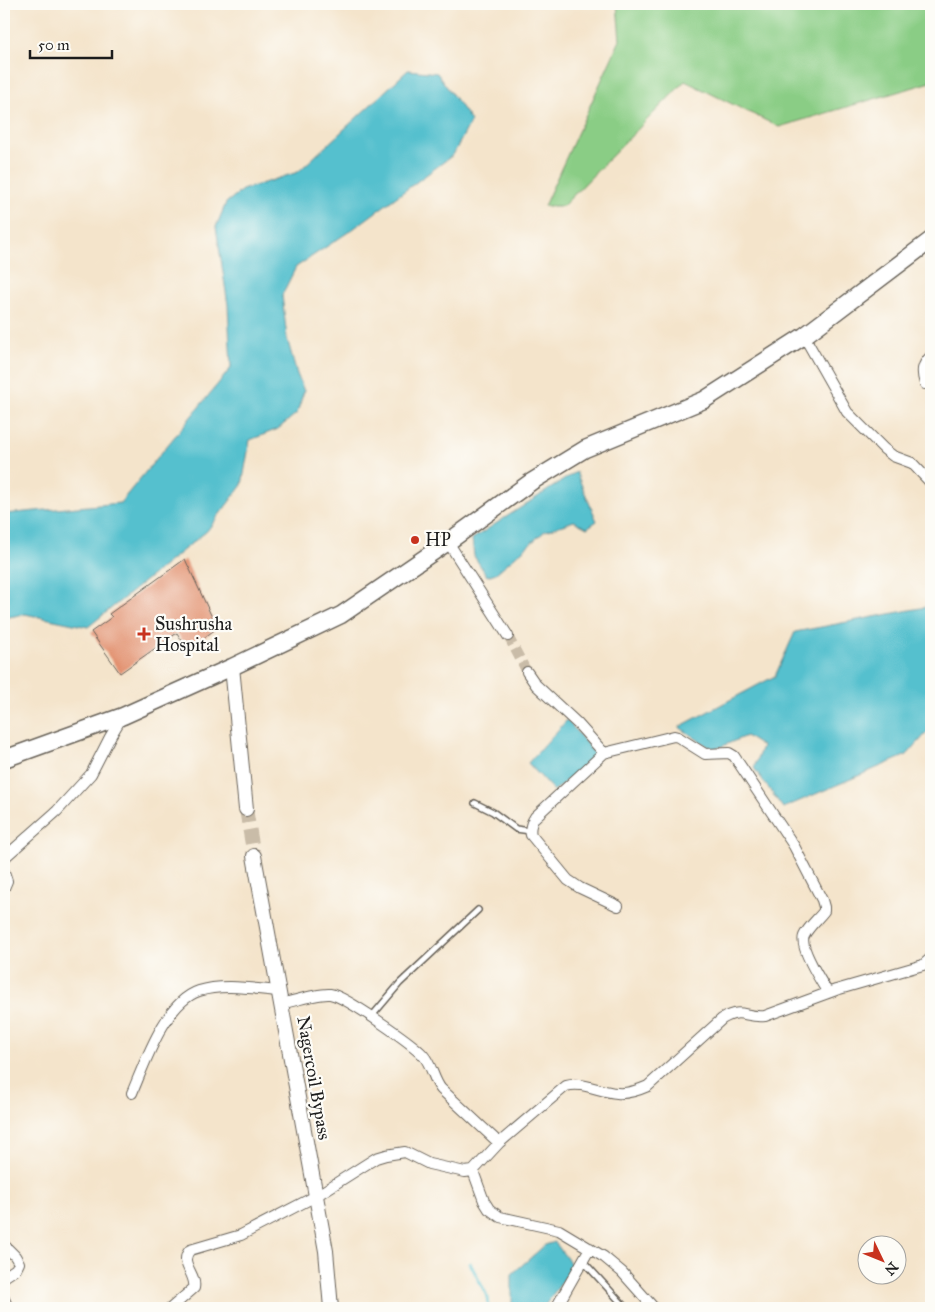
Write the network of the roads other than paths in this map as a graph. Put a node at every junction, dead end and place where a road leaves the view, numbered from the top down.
1 (931, 240) edge
2 (804, 336) junction
3 (931, 356) edge
4 (925, 384) dead end
5 (931, 483) edge
6 (448, 542) junction
7 (508, 636) tunnel mouth
8 (232, 667) junction
9 (527, 672) tunnel mouth
10 (123, 716) junction
11 (604, 754) junction
12 (4, 759) edge
13 (475, 803) dead end
14 (246, 809) tunnel mouth
15 (530, 831) junction
16 (254, 856) tunnel mouth
17 (4, 858) edge
18 (4, 872) edge
19 (4, 888) edge
20 (618, 906) dead end
21 (478, 910) dead end
22 (931, 958) edge
23 (828, 993) junction
24 (280, 998) junction
25 (372, 1016) junction
26 (132, 1093) dead end
27 (499, 1143) junction
28 (473, 1171) junction
29 (316, 1196) junction
30 (4, 1245) edge
31 (590, 1248) junction
32 (583, 1260) junction
33 (4, 1277) edge
34 (4, 1299) edge
35 (8, 1308) edge
36 (171, 1308) edge
37 (331, 1308) edge
38 (556, 1308) edge
39 (626, 1308) edge
40 (654, 1308) edge

1 - 2 highway
2 - 5 street
2 - 6 highway
3 - 4 street
6 - 7 street
6 - 8 highway
8 - 10 highway
8 - 14 main road
9 - 11 street
10 - 12 highway
10 - 17 street
11 - 15 street
11 - 23 street
13 - 15 lane
15 - 20 street
16 - 24 main road, Nagercoil Bypass
18 - 19 street
21 - 25 lane
22 - 23 street
23 - 27 street
24 - 25 street
24 - 26 street
24 - 29 main road, Nagercoil Bypass
25 - 27 street
27 - 28 street
28 - 29 street
28 - 31 street
29 - 36 street
29 - 37 main road, Nagercoil Bypass
30 - 33 street
31 - 32 street
31 - 40 street
32 - 38 street
32 - 39 lane
34 - 35 street

